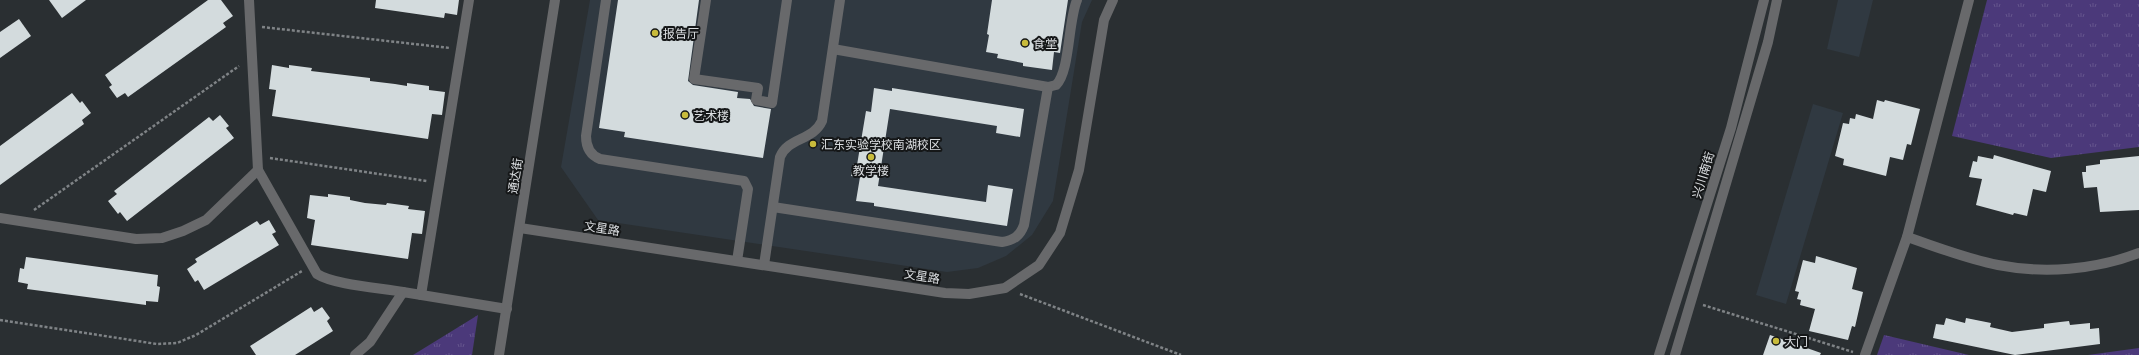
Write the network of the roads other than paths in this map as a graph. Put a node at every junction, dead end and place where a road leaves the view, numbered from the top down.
1 (249, 0) edge
2 (469, 0) edge
3 (556, 0) edge
4 (606, 0) edge
5 (706, 0) edge
6 (787, 0) edge
7 (840, 0) edge
8 (1077, 0) edge
9 (1113, 0) edge
10 (1764, 0) edge
11 (1777, 0) edge
12 (1970, 0) edge
13 (833, 49) junction
14 (1048, 87) junction
15 (258, 170) junction
16 (773, 207) junction
17 (0, 218) edge
18 (520, 228) junction
19 (1907, 238) junction
20 (2139, 253) edge
21 (736, 261) junction
22 (764, 265) junction
23 (403, 292) junction
24 (421, 295) junction
25 (507, 309) junction
26 (1860, 354) edge
27 (355, 355) edge
28 (499, 355) edge
29 (1659, 355) edge
30 (1676, 355) edge

1 - 15 street
2 - 24 street
3 - 18 street, 通达街
4 - 21 street
5 - 6 street
7 - 13 street
8 - 14 street
9 - 22 street, 文星路
10 - 29 street, 兴川南街
11 - 30 street, 兴川南街
12 - 19 street
13 - 14 street
13 - 16 street
14 - 16 street
15 - 17 street
15 - 23 street
16 - 22 street
18 - 21 street, 文星路
18 - 25 street, 通达街
19 - 20 street
19 - 26 street
21 - 22 street, 文星路
23 - 24 street
23 - 27 street
24 - 25 street
25 - 28 street, 通达街

